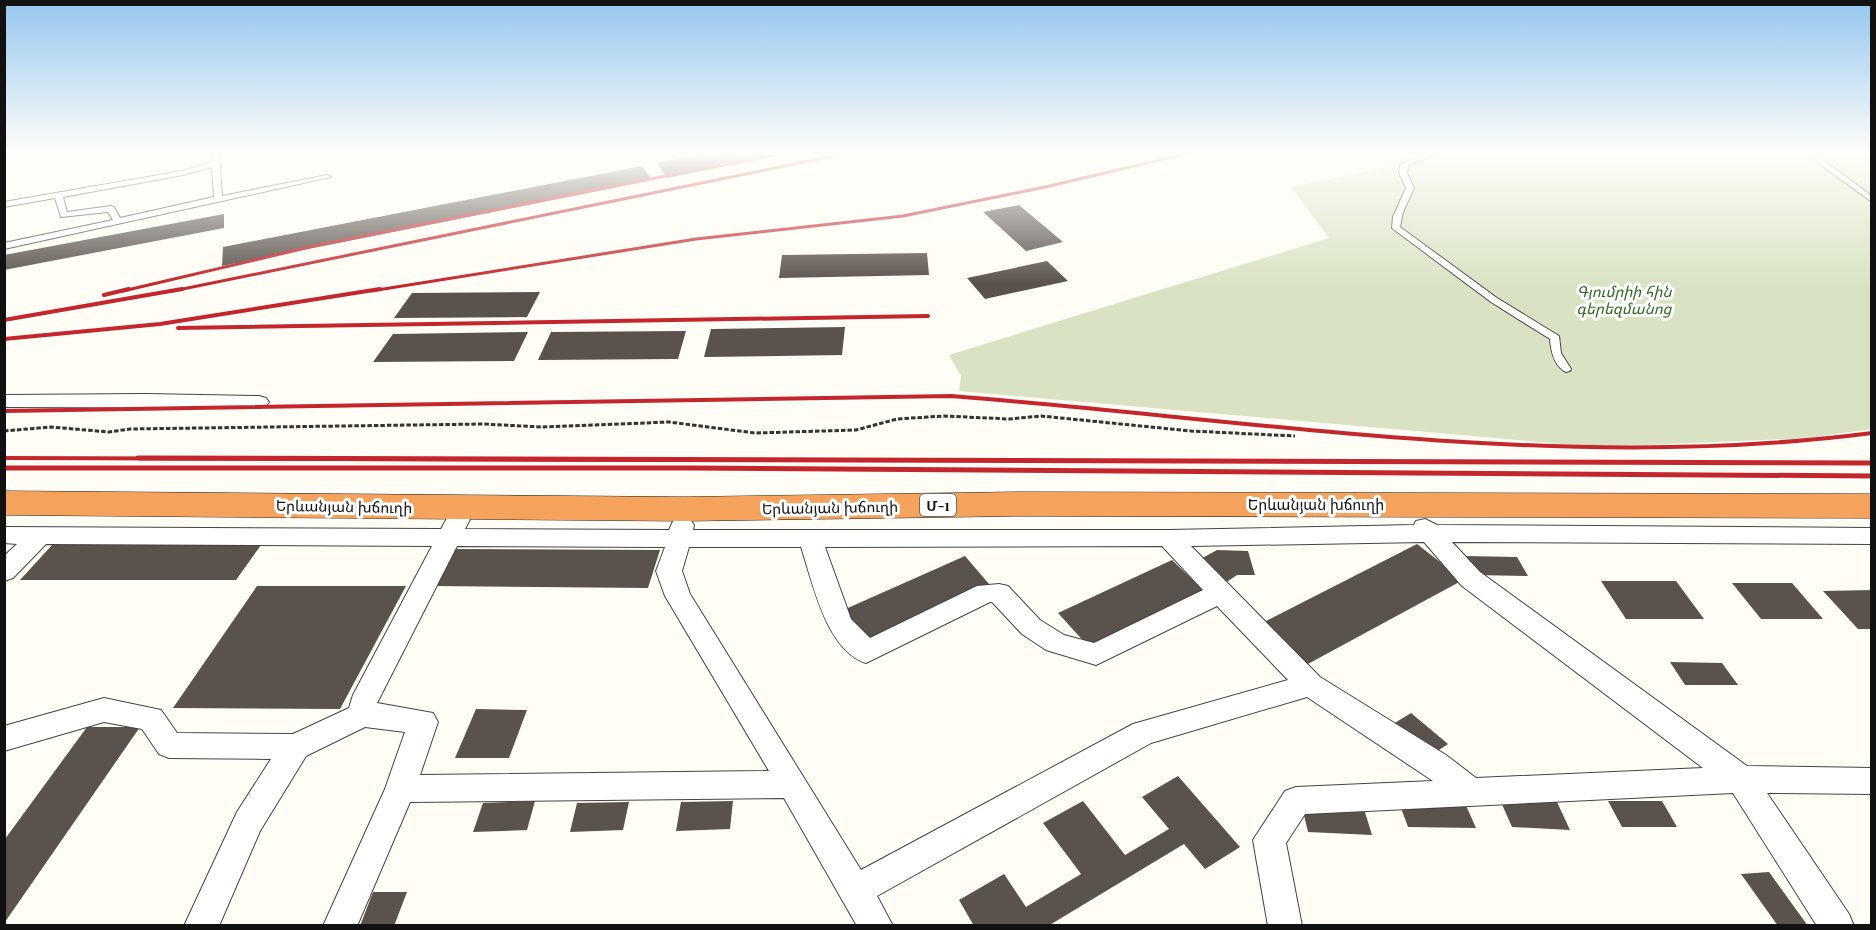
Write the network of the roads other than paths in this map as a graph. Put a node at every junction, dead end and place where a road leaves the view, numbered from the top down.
1 (57, 196) edge
2 (59, 196) edge
3 (231, 196) edge
4 (1408, 196) edge
5 (218, 199) joint
6 (4, 205) edge
7 (118, 221) junction
8 (4, 246) edge
9 (1566, 369) dead end
10 (4, 401) edge
11 (259, 402) dead end
12 (4, 503) edge
13 (1410, 504) junction
14 (1872, 506) edge
15 (464, 508) junction
16 (682, 524) junction
17 (1430, 533) junction
18 (4, 536) edge
19 (39, 536) junction
20 (1872, 536) edge
21 (448, 537) junction
22 (810, 538) junction
23 (1168, 538) junction
24 (4, 572) edge
25 (1220, 593) junction
26 (1310, 685) junction
27 (363, 715) junction
28 (4, 738) edge
29 (295, 747) junction
30 (1741, 779) junction
31 (1872, 781) edge
32 (793, 784) junction
33 (400, 789) junction
34 (1470, 792) junction
35 (855, 891) junction
36 (201, 926) edge
37 (340, 926) edge
38 (876, 926) edge
39 (1285, 926) edge
40 (1837, 926) edge

1 - 6 lane
2 - 7 lane
3 - 5 lane
4 - 9 lane
5 - 7 lane
7 - 8 lane
10 - 11 street
12 - 15 highway, Երևանյան խճուղի / Մ-1
13 - 14 highway, Երևանյան խճուղի / Մ-1
13 - 16 highway, Երևանյան խճուղի / Մ-1
13 - 17 street
15 - 16 highway, Երևանյան խճուղի / Մ-1
15 - 21 street
16 - 21 street
16 - 22 street
16 - 32 street
17 - 20 street
17 - 23 street
17 - 30 street
18 - 19 street
19 - 21 street
19 - 24 street
21 - 27 street
22 - 23 street
22 - 25 street
23 - 25 street
25 - 26 street
26 - 34 street
26 - 35 street
27 - 29 street
27 - 33 street
28 - 29 street
29 - 36 street
30 - 31 street
30 - 34 street
30 - 40 street
32 - 33 street
32 - 35 street
33 - 37 street
34 - 39 street
35 - 38 street

